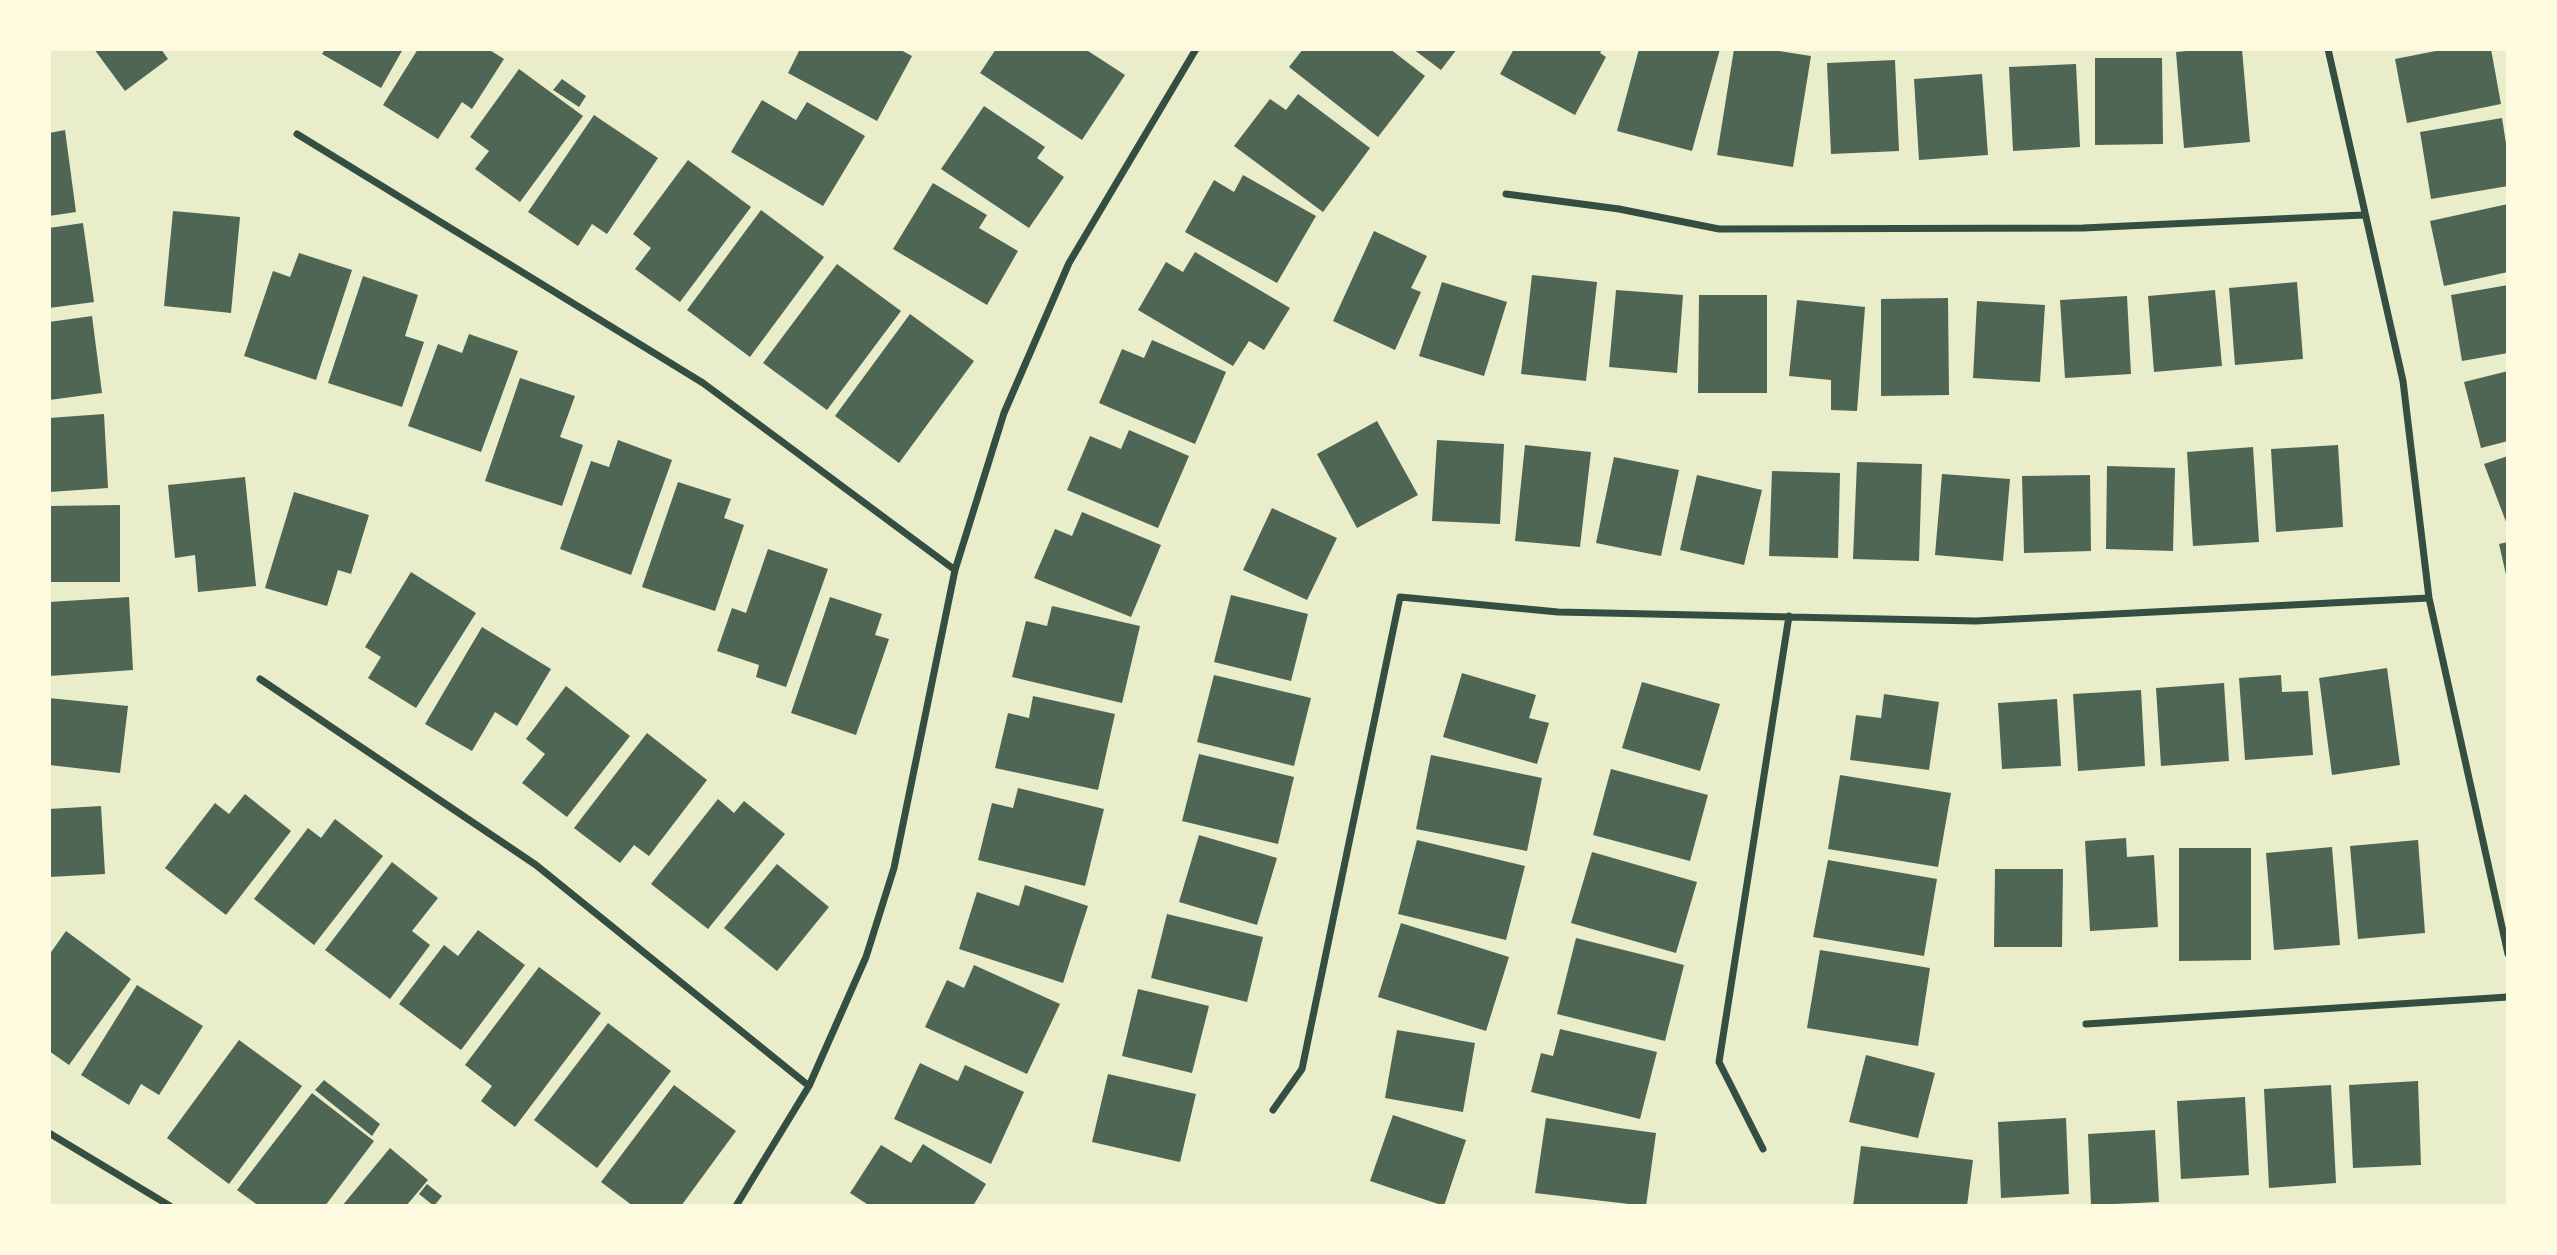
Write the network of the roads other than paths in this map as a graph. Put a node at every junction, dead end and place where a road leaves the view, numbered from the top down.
1 (1196, 49) edge
2 (2328, 49) edge
3 (297, 134) dead end
4 (1506, 194) dead end
5 (2364, 215) junction
6 (955, 570) junction
7 (2429, 598) junction
8 (1789, 616) junction
9 (260, 679) dead end
10 (2508, 954) edge
11 (2508, 997) edge
12 (2086, 1024) dead end
13 (809, 1086) junction
14 (1273, 1110) dead end
15 (49, 1133) edge
16 (1763, 1149) dead end
17 (170, 1206) edge
18 (736, 1206) edge

1 - 6 street
2 - 5 street
3 - 6 street
4 - 5 street
5 - 7 street
6 - 13 street
7 - 8 street
7 - 10 street
8 - 14 street
8 - 16 street
9 - 13 street
11 - 12 street
13 - 18 street
15 - 17 street

